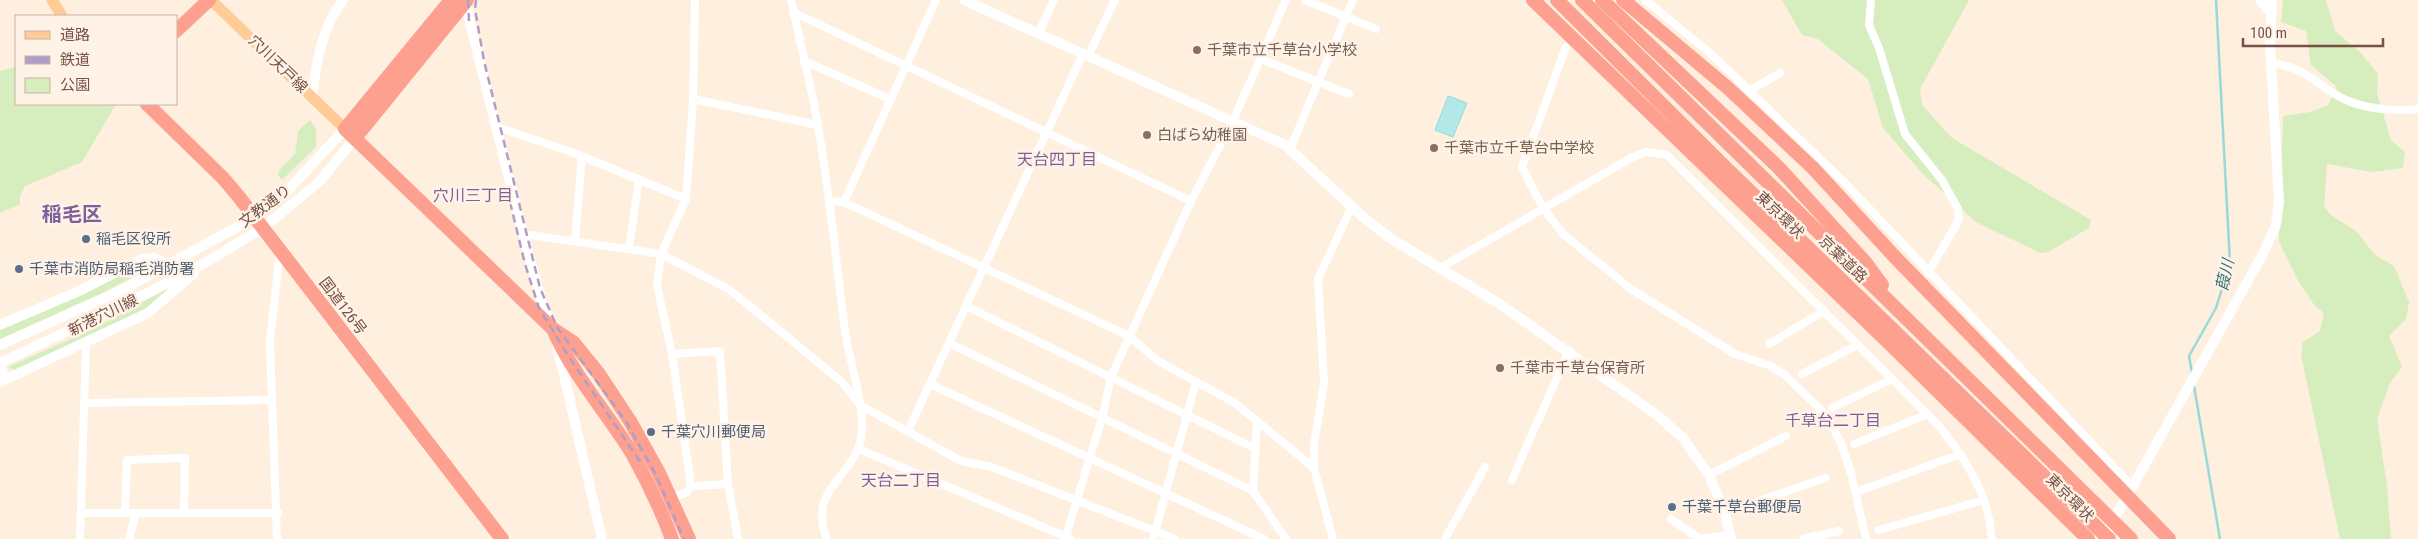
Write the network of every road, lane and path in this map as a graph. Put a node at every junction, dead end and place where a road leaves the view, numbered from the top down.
1 (52, 0) edge
2 (210, 0) edge
3 (343, 0) edge
4 (451, 0) edge
5 (466, 0) edge
6 (695, 0) edge
7 (791, 0) edge
8 (936, 0) edge
9 (964, 0) edge
10 (1054, 0) edge
11 (1115, 0) edge
12 (1286, 0) edge
13 (1305, 0) edge
14 (1353, 0) edge
15 (1533, 0) edge
16 (1558, 0) edge
17 (1582, 0) edge
18 (1602, 0) edge
19 (1623, 0) edge
20 (1645, 0) edge
21 (1871, 0) edge
22 (2260, 0) edge
23 (2272, 0) edge
24 (793, 12) junction
25 (2270, 12) junction
26 (61, 15) edge
27 (1346, 17) junction
28 (178, 29) edge
29 (1376, 29) dead end
30 (1038, 34) junction
31 (1566, 48) dead end
32 (1086, 55) junction
33 (1261, 59) junction
34 (804, 61) junction
35 (2272, 64) junction
36 (906, 65) junction
37 (1780, 73) dead end
38 (1319, 82) junction
39 (1751, 90) junction
40 (1349, 94) dead end
41 (312, 97) junction
42 (693, 99) junction
43 (890, 99) junction
44 (148, 105) edge
45 (2418, 109) edge
46 (1233, 121) junction
47 (818, 125) junction
48 (497, 127) junction
49 (1047, 132) junction
50 (350, 133) junction
51 (1290, 150) junction
52 (582, 157) junction
53 (639, 179) junction
54 (686, 199) junction
55 (829, 201) junction
56 (1191, 201) junction
57 (844, 202) junction
58 (1352, 206) junction
59 (1543, 208) junction
60 (254, 215) junction
61 (263, 228) junction
62 (523, 234) junction
63 (575, 240) junction
64 (280, 249) junction
65 (629, 249) junction
66 (661, 254) junction
67 (170, 264) junction
68 (204, 264) junction
69 (984, 267) junction
70 (1440, 268) junction
71 (1928, 273) junction
72 (966, 306) junction
73 (1824, 311) junction
74 (1906, 318) junction
75 (0, 325) edge
76 (553, 329) junction
77 (1129, 336) junction
78 (86, 343) junction
79 (949, 343) junction
80 (1768, 344) dead end
81 (0, 345) edge
82 (1857, 345) junction
83 (1569, 350) junction
84 (672, 354) junction
85 (0, 364) edge
86 (1802, 374) dead end
87 (1110, 377) junction
88 (1892, 379) junction
89 (3, 381) edge
90 (1196, 382) junction
91 (930, 384) junction
92 (272, 400) junction
93 (85, 403) junction
94 (860, 405) junction
95 (1832, 408) dead end
96 (1928, 414) junction
97 (1187, 416) junction
98 (1102, 418) junction
99 (1257, 422) junction
100 (908, 431) junction
101 (1786, 436) dead end
102 (1854, 444) dead end
103 (1254, 448) junction
104 (859, 449) junction
105 (1961, 454) junction
106 (1176, 455) junction
107 (1090, 457) junction
108 (1485, 467) dead end
109 (1314, 468) junction
110 (1709, 475) junction
111 (1825, 478) dead end
112 (1512, 480) dead end
113 (728, 484) junction
114 (691, 486) junction
115 (1254, 491) junction
116 (2130, 491) junction
117 (1856, 492) junction
118 (1166, 493) junction
119 (671, 499) junction
120 (1078, 500) junction
121 (1984, 500) junction
122 (82, 513) junction
123 (125, 513) junction
124 (136, 513) junction
125 (184, 513) junction
126 (278, 513) junction
127 (1725, 513) junction
128 (1670, 520) dead end
129 (1880, 530) dead end
130 (1839, 531) dead end
131 (1154, 535) edge
132 (1731, 537) edge
133 (1067, 538) edge
134 (80, 539) edge
135 (129, 539) edge
136 (277, 539) edge
137 (502, 539) edge
138 (602, 539) edge
139 (672, 539) edge
140 (689, 539) edge
141 (738, 539) edge
142 (827, 539) edge
143 (1175, 539) edge
144 (1264, 539) edge
145 (1286, 539) edge
146 (1332, 539) edge
147 (1445, 539) edge
148 (1803, 539) edge
149 (1866, 539) edge
150 (1992, 539) edge
151 (2088, 539) edge
152 (2103, 539) edge
153 (2109, 539) edge
154 (2131, 539) edge
155 (2169, 539) edge

1 - 26 main road
2 - 28 highway
2 - 41 main road, 穴川天戸線
3 - 41 street
4 - 50 highway
5 - 48 street
5 - 50 highway
6 - 42 street
7 - 24 street
8 - 36 street
9 - 30 street
10 - 30 street
11 - 32 street
12 - 33 street
13 - 27 street
14 - 27 street
15 - 151 highway, 東京環状
16 - 153 highway, 京葉道路
17 - 74 highway, 京葉道路
18 - 74 highway
19 - 116 highway
20 - 39 street
21 - 71 street
22 - 25 street
23 - 25 street
24 - 34 street
24 - 36 street
25 - 35 street
27 - 29 street
27 - 38 street
30 - 32 street
31 - 59 street
32 - 46 street
32 - 49 street
33 - 38 street
33 - 46 street
34 - 43 street
34 - 47 street
35 - 45 street
35 - 116 street
36 - 43 street
36 - 49 street
37 - 39 street
38 - 40 street
38 - 51 street
39 - 71 street
41 - 50 main road, 穴川天戸線
42 - 47 street
42 - 54 street
43 - 57 street
44 - 60 highway, 国道126号
46 - 51 street
46 - 56 street
47 - 55 street
48 - 52 street
48 - 62 street
49 - 56 street
49 - 69 street
50 - 60 street, 文教通り
50 - 61 street, 文教通り
50 - 76 highway
51 - 58 street
52 - 53 street
52 - 63 street
53 - 54 street
53 - 65 street
54 - 66 street
55 - 57 street
55 - 94 street
56 - 77 street
57 - 69 street
58 - 70 street
58 - 109 street
59 - 70 street
59 - 73 street
59 - 117 street
60 - 61 highway, 国道126号
60 - 67 street, 文教通り
61 - 64 highway, 国道126号
61 - 68 street, 文教通り
62 - 63 street
62 - 76 street
63 - 65 street
64 - 92 street
64 - 137 highway, 国道126号
65 - 66 street
66 - 84 street
66 - 94 street
67 - 75 street
67 - 81 street, 新港穴川線
68 - 78 street
68 - 85 street, 新港穴川線
69 - 72 street
69 - 77 street
70 - 83 street
71 - 116 street
72 - 79 street
72 - 87 street
73 - 80 street
73 - 82 street
74 - 154 highway, 京葉道路
76 - 119 highway
76 - 138 street
76 - 139 highway
77 - 87 street
77 - 90 street
78 - 89 street
78 - 93 street
79 - 91 street
79 - 98 street
82 - 86 street
82 - 88 street
83 - 110 street
83 - 112 street
84 - 113 street
84 - 114 street
85 - 89 street
87 - 97 street
87 - 98 street
88 - 95 street
88 - 96 street
90 - 97 street
90 - 99 street
91 - 100 street
91 - 107 street
92 - 93 street
92 - 126 street
93 - 122 street
94 - 100 street
94 - 104 street
96 - 102 street
96 - 105 street
97 - 103 street
97 - 106 street
98 - 106 street
98 - 107 street
99 - 103 street
99 - 109 street
100 - 120 street
101 - 110 street
103 - 115 street
104 - 133 street
104 - 142 street
105 - 117 street
105 - 121 street
106 - 115 street
106 - 118 street
107 - 118 street
107 - 120 street
108 - 147 street
109 - 146 street
110 - 127 street
111 - 127 street
113 - 114 street
113 - 141 street
114 - 119 street
115 - 145 street
116 - 152 street
116 - 155 highway
117 - 149 street
118 - 131 street
118 - 144 street
119 - 140 highway
120 - 131 street
120 - 133 street
121 - 129 street
121 - 150 street
122 - 123 street
122 - 134 street
123 - 124 street
123 - 125 street
124 - 125 street
124 - 135 street
125 - 126 street
126 - 136 street
127 - 132 street
128 - 132 street
130 - 148 street
131 - 143 street

